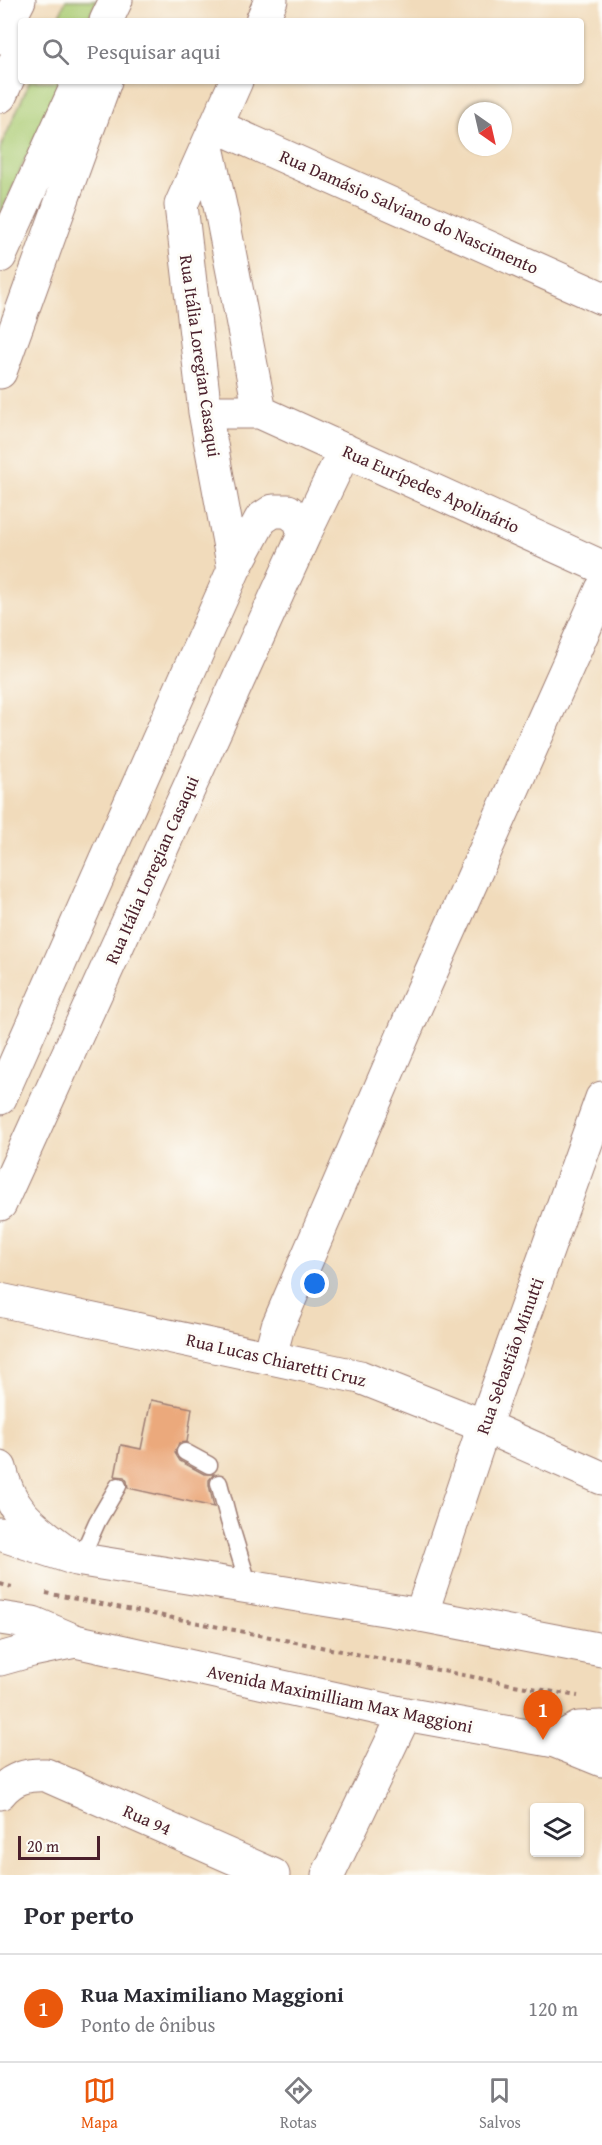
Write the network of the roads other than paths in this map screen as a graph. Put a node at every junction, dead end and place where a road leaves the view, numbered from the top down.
1 (19, 0) edge
2 (43, 0) edge
3 (116, 0) edge
4 (134, 0) edge
5 (271, 0) edge
6 (35, 18) edge
7 (107, 18) edge
8 (128, 18) edge
9 (263, 18) edge
10 (0, 37) edge
11 (18, 56) edge
12 (78, 84) edge
13 (104, 84) edge
14 (235, 84) edge
15 (0, 96) edge
16 (212, 137) junction
17 (0, 256) edge
18 (602, 298) edge
19 (0, 372) edge
20 (206, 412) junction
21 (260, 412) junction
22 (345, 450) junction
23 (304, 535) junction
24 (602, 567) edge
25 (234, 569) junction
26 (602, 589) edge
27 (0, 1098) edge
28 (602, 1098) edge
29 (0, 1204) edge
30 (2, 1298) edge
31 (270, 1356) junction
32 (484, 1425) junction
33 (185, 1452) dead end
34 (209, 1465) dead end
35 (0, 1468) edge
36 (602, 1478) edge
37 (219, 1483) dead end
38 (118, 1486) dead end
39 (0, 1534) edge
40 (78, 1560) junction
41 (249, 1586) junction
42 (421, 1615) junction
43 (0, 1618) edge
44 (75, 1641) junction
45 (602, 1650) edge
46 (0, 1659) edge
47 (405, 1714) junction
48 (602, 1727) edge
49 (555, 1741) junction
50 (602, 1760) edge
51 (10, 1786) edge
52 (273, 1875) edge
53 (328, 1875) edge

1 - 10 main road
2 - 6 main road
3 - 7 main road
4 - 8 main road
5 - 9 main road
11 - 15 main road
12 - 17 main road
13 - 19 main road
14 - 16 main road, Rua Itália Loregian Casaqui
16 - 18 main road, Rua Damásio Salviano do Nascimento
16 - 20 main road, Rua Itália Loregian Casaqui
16 - 21 main road
20 - 21 main road
20 - 25 main road, Rua Itália Loregian Casaqui
21 - 22 main road, Rua Eurípedes Apolinário
22 - 23 main road, Rua Itália Loregian Casaqui
22 - 24 main road, Rua Eurípedes Apolinário
23 - 25 main road
23 - 29 main road, Rua Itália Loregian Casaqui
25 - 27 main road
26 - 31 main road
28 - 32 main road, Rua Sebastião Minutti
30 - 31 main road, Rua Lucas Chiaretti Cruz
31 - 32 main road, Rua Lucas Chiaretti Cruz
32 - 36 main road, Rua Lucas Chiaretti Cruz
32 - 42 main road, Rua Sebastião Minutti
33 - 34 lane
35 - 40 main road
37 - 41 lane
38 - 40 lane
39 - 40 main road
40 - 41 main road
41 - 42 main road
42 - 45 main road
43 - 44 main road
44 - 46 main road
44 - 47 main road, Avenida Maximilliam Max Maggioni
47 - 49 main road, Avenida Maximilliam Max Maggioni
47 - 53 main road
48 - 49 main road
49 - 50 main road, Avenida Maximilliam Max Maggioni
51 - 52 main road, Rua 94

